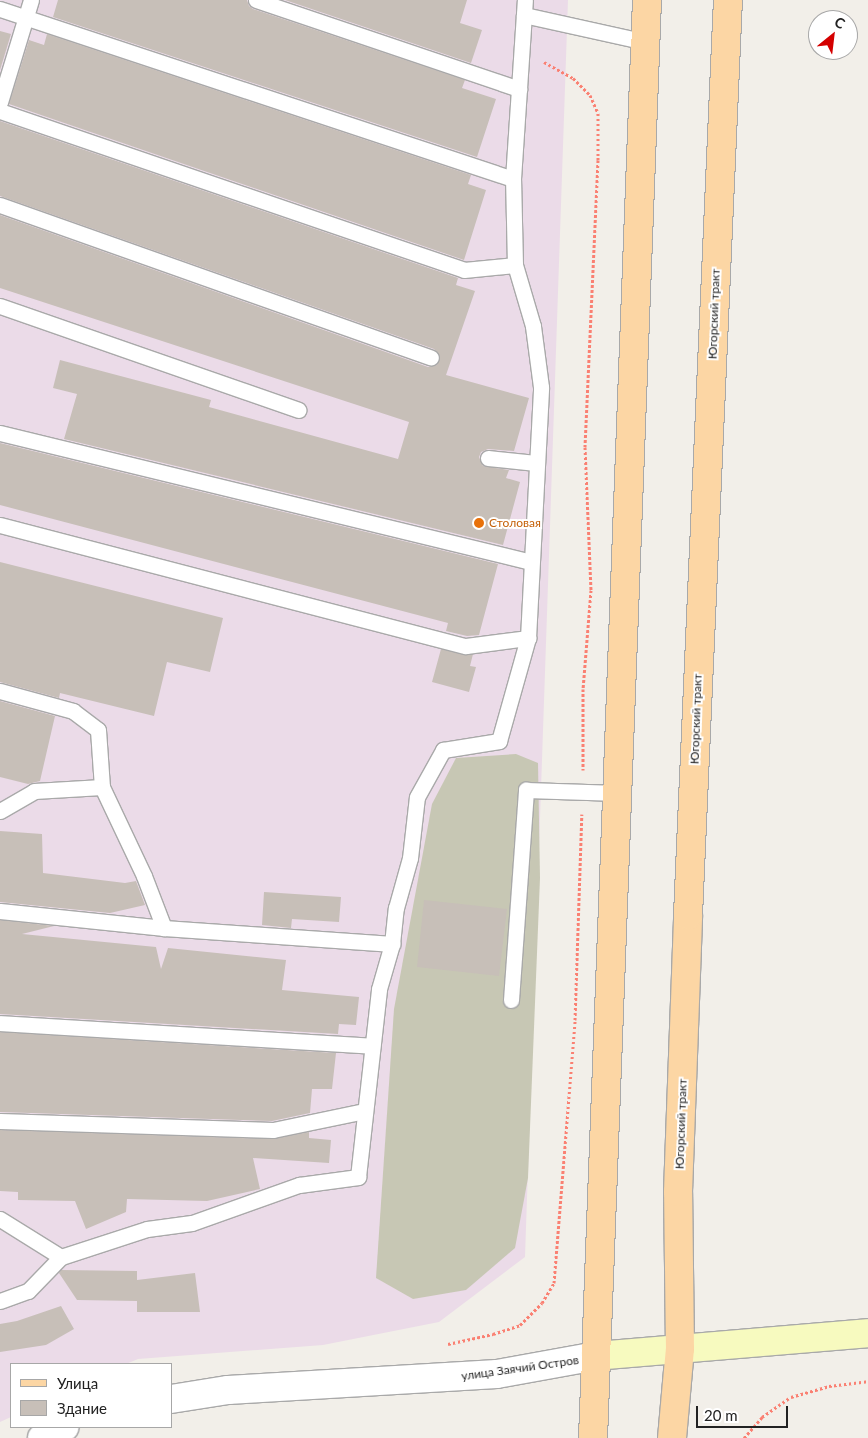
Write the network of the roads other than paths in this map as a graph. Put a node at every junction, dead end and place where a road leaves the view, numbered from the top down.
1 (31, 0) edge
2 (256, 0) edge
3 (647, 0) edge
4 (728, 0) edge
5 (524, 8) edge
6 (0, 9) edge
7 (26, 18) junction
8 (646, 42) junction
9 (519, 89) junction
10 (0, 102) edge
11 (0, 111) edge
12 (513, 179) junction
13 (0, 206) edge
14 (515, 265) junction
15 (0, 306) edge
16 (431, 358) dead end
17 (298, 410) dead end
18 (0, 433) edge
19 (488, 458) dead end
20 (536, 463) junction
21 (0, 525) edge
22 (531, 562) junction
23 (528, 638) junction
24 (0, 692) edge
25 (102, 787) junction
26 (618, 793) junction
27 (0, 811) edge
28 (0, 912) edge
29 (164, 928) junction
30 (392, 944) junction
31 (511, 1000) dead end
32 (0, 1023) edge
33 (372, 1046) junction
34 (365, 1111) junction
35 (0, 1121) edge
36 (0, 1219) edge
37 (61, 1257) junction
38 (0, 1301) edge
39 (858, 1333) edge
40 (680, 1349) junction
41 (596, 1356) junction
42 (172, 1399) edge
43 (63, 1428) edge
44 (42, 1438) edge
45 (593, 1438) edge
46 (672, 1438) edge

1 - 7 lane
2 - 9 lane
3 - 8 main road
4 - 40 main road, Югорский тракт
5 - 8 lane
5 - 9 lane
6 - 7 lane
7 - 10 lane
7 - 12 lane
8 - 26 main road
9 - 12 lane
11 - 14 lane
12 - 14 lane
13 - 16 lane
14 - 20 lane
15 - 17 lane
18 - 22 lane
19 - 20 lane
20 - 22 lane
21 - 23 lane
22 - 23 lane
23 - 30 lane
24 - 25 lane
25 - 27 lane
25 - 29 lane
26 - 31 lane
26 - 41 main road
28 - 29 lane
29 - 30 lane
30 - 33 lane
32 - 33 lane
33 - 34 lane
34 - 35 lane
34 - 37 lane
36 - 37 lane
37 - 38 lane
39 - 40 main road, улица Заячий Остров
40 - 41 main road, улица Заячий Остров
40 - 46 main road, Югорский тракт
41 - 42 street, улица Заячий Остров
41 - 45 main road
43 - 44 street

